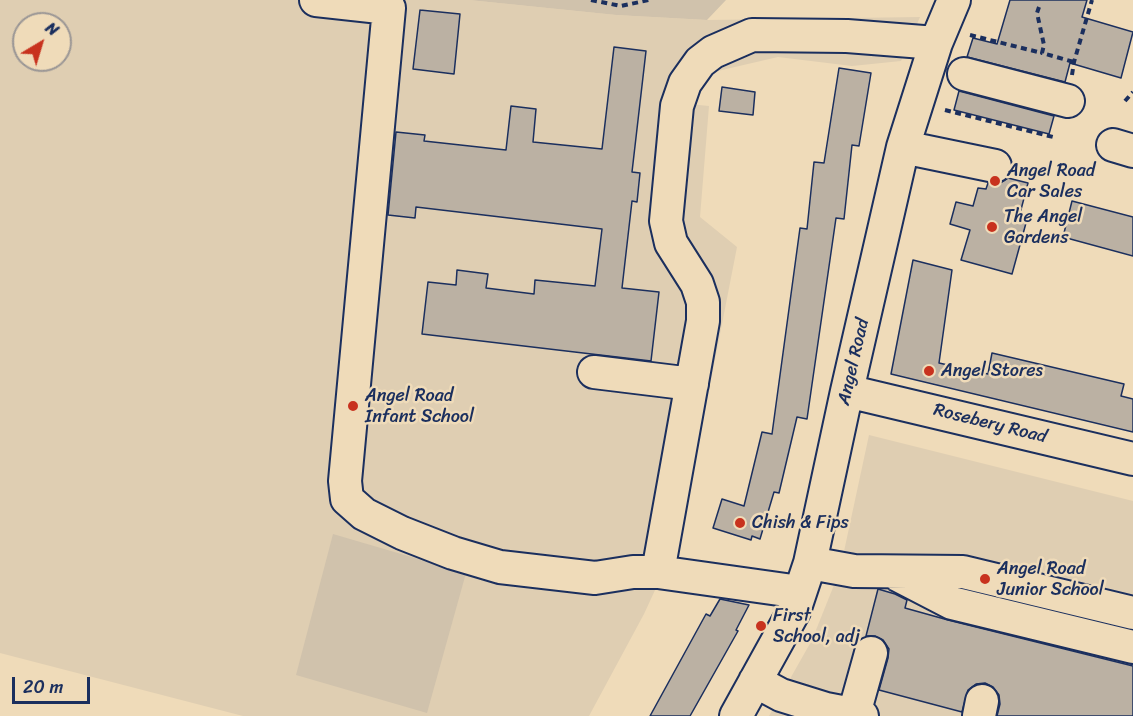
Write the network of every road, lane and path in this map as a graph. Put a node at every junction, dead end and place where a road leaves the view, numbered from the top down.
1 (316, 0) edge
2 (591, 0) edge
3 (649, 0) edge
4 (954, 0) edge
5 (1092, 0) edge
6 (1039, 7) dead end
7 (939, 36) junction
8 (1042, 53) junction
9 (1074, 62) junction
10 (964, 74) dead end
11 (1070, 89) joint
12 (1133, 92) edge
13 (1125, 101) dead end
14 (915, 103) junction
15 (1058, 138) dead end
16 (903, 147) junction
17 (995, 166) dead end
18 (594, 372) dead end
19 (692, 384) junction
20 (847, 391) junction
21 (1133, 459) edge
22 (810, 563) junction
23 (658, 572) junction
24 (892, 572) junction
25 (800, 592) junction
26 (1133, 613) edge
27 (1133, 647) edge
28 (871, 653) dead end
29 (755, 681) junction
30 (858, 715) edge
31 (736, 716) edge

1 - 23 street
2 - 3 path
4 - 7 street, Angel Road
5 - 9 path
6 - 8 path
7 - 8 path
7 - 14 street, Angel Road
7 - 19 street
8 - 9 path
9 - 11 path
10 - 11 street
12 - 13 path
14 - 15 path
14 - 16 street, Angel Road
16 - 17 street
16 - 20 street, Angel Road
18 - 19 street
19 - 23 street
20 - 21 street, Rosebery Road
20 - 22 street, Angel Road
22 - 24 street
22 - 25 street, Angel Road
23 - 25 street
24 - 26 street
24 - 27 street
25 - 29 street, Angel Road
28 - 30 street
29 - 30 street
29 - 31 street, Angel Road

